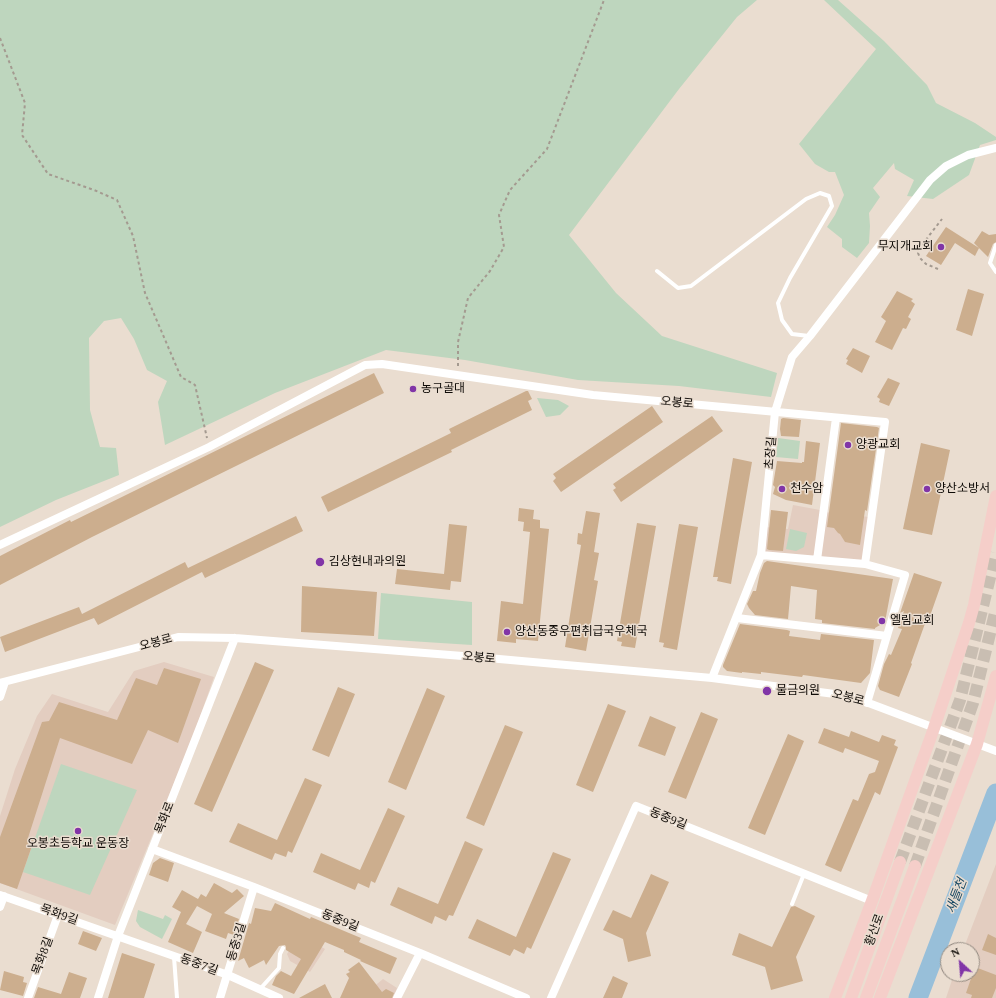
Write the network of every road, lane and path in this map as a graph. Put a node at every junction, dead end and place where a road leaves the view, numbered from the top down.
1 (604, 0) edge
2 (0, 38) edge
3 (996, 148) edge
4 (942, 218) dead end
5 (996, 245) edge
6 (938, 269) dead end
7 (657, 271) dead end
8 (996, 272) edge
9 (810, 336) junction
10 (458, 375) junction
11 (775, 412) junction
12 (836, 418) junction
13 (209, 447) junction
14 (996, 496) edge
15 (0, 545) edge
16 (761, 555) junction
17 (817, 560) junction
18 (865, 564) junction
19 (737, 618) junction
20 (887, 636) junction
21 (235, 638) junction
22 (996, 676) edge
23 (712, 678) junction
24 (3, 682) edge
25 (0, 697) edge
26 (867, 703) junction
27 (934, 728) junction
28 (977, 744) junction
29 (993, 750) edge
30 (152, 849) junction
31 (900, 862) tunnel mouth
32 (915, 866) tunnel mouth
33 (804, 874) junction
34 (254, 887) junction
35 (2, 896) edge
36 (872, 901) junction
37 (792, 904) dead end
38 (0, 907) edge
39 (58, 915) junction
40 (118, 936) junction
41 (283, 948) dead end
42 (420, 953) junction
43 (174, 956) junction
44 (228, 975) junction
45 (260, 990) junction
46 (28, 998) edge
47 (98, 998) edge
48 (177, 998) edge
49 (220, 998) edge
50 (279, 998) edge
51 (397, 998) edge
52 (526, 998) edge
53 (551, 998) edge
54 (835, 998) edge
55 (851, 998) edge
56 (866, 998) edge
57 (880, 998) edge

1 - 10 path
2 - 13 path
3 - 9 street, 초장길
4 - 6 path
5 - 8 lane
7 - 9 lane
9 - 11 street, 초장길
10 - 11 street, 오봉로
10 - 13 street, 오봉로
11 - 12 street
11 - 16 street, 초장길
12 - 17 street
12 - 18 street
13 - 15 street, 오봉로
14 - 27 main road
16 - 17 street
16 - 19 street, 초장길
17 - 18 street
18 - 20 street
19 - 20 street
19 - 23 street, 초장길
20 - 26 street
21 - 23 street, 오봉로
21 - 24 street, 오봉로
21 - 30 street, 목화로
22 - 28 main road
23 - 26 street, 오봉로
24 - 25 street
26 - 27 street, 오봉로
27 - 28 street, 오봉로
27 - 36 main road
28 - 29 street, 오봉로
28 - 57 main road
30 - 34 street, 동중9길
30 - 40 street, 목화로
31 - 55 main road, 황산로
32 - 56 main road, 황산로
33 - 36 street, 동중9길
33 - 37 lane
33 - 53 street, 동중9길
34 - 42 street, 동중9길
34 - 44 street, 동중3길
35 - 38 street
35 - 39 street, 목화9길
36 - 54 main road
39 - 40 street, 목화9길
39 - 46 street, 목화8길
40 - 43 street, 동중7길
40 - 47 street, 목화로
41 - 45 lane
42 - 51 street
42 - 52 street, 동중9길
43 - 44 street, 동중7길
43 - 48 lane
44 - 45 street, 동중7길
44 - 49 street, 동중3길
45 - 50 street, 동중7길

